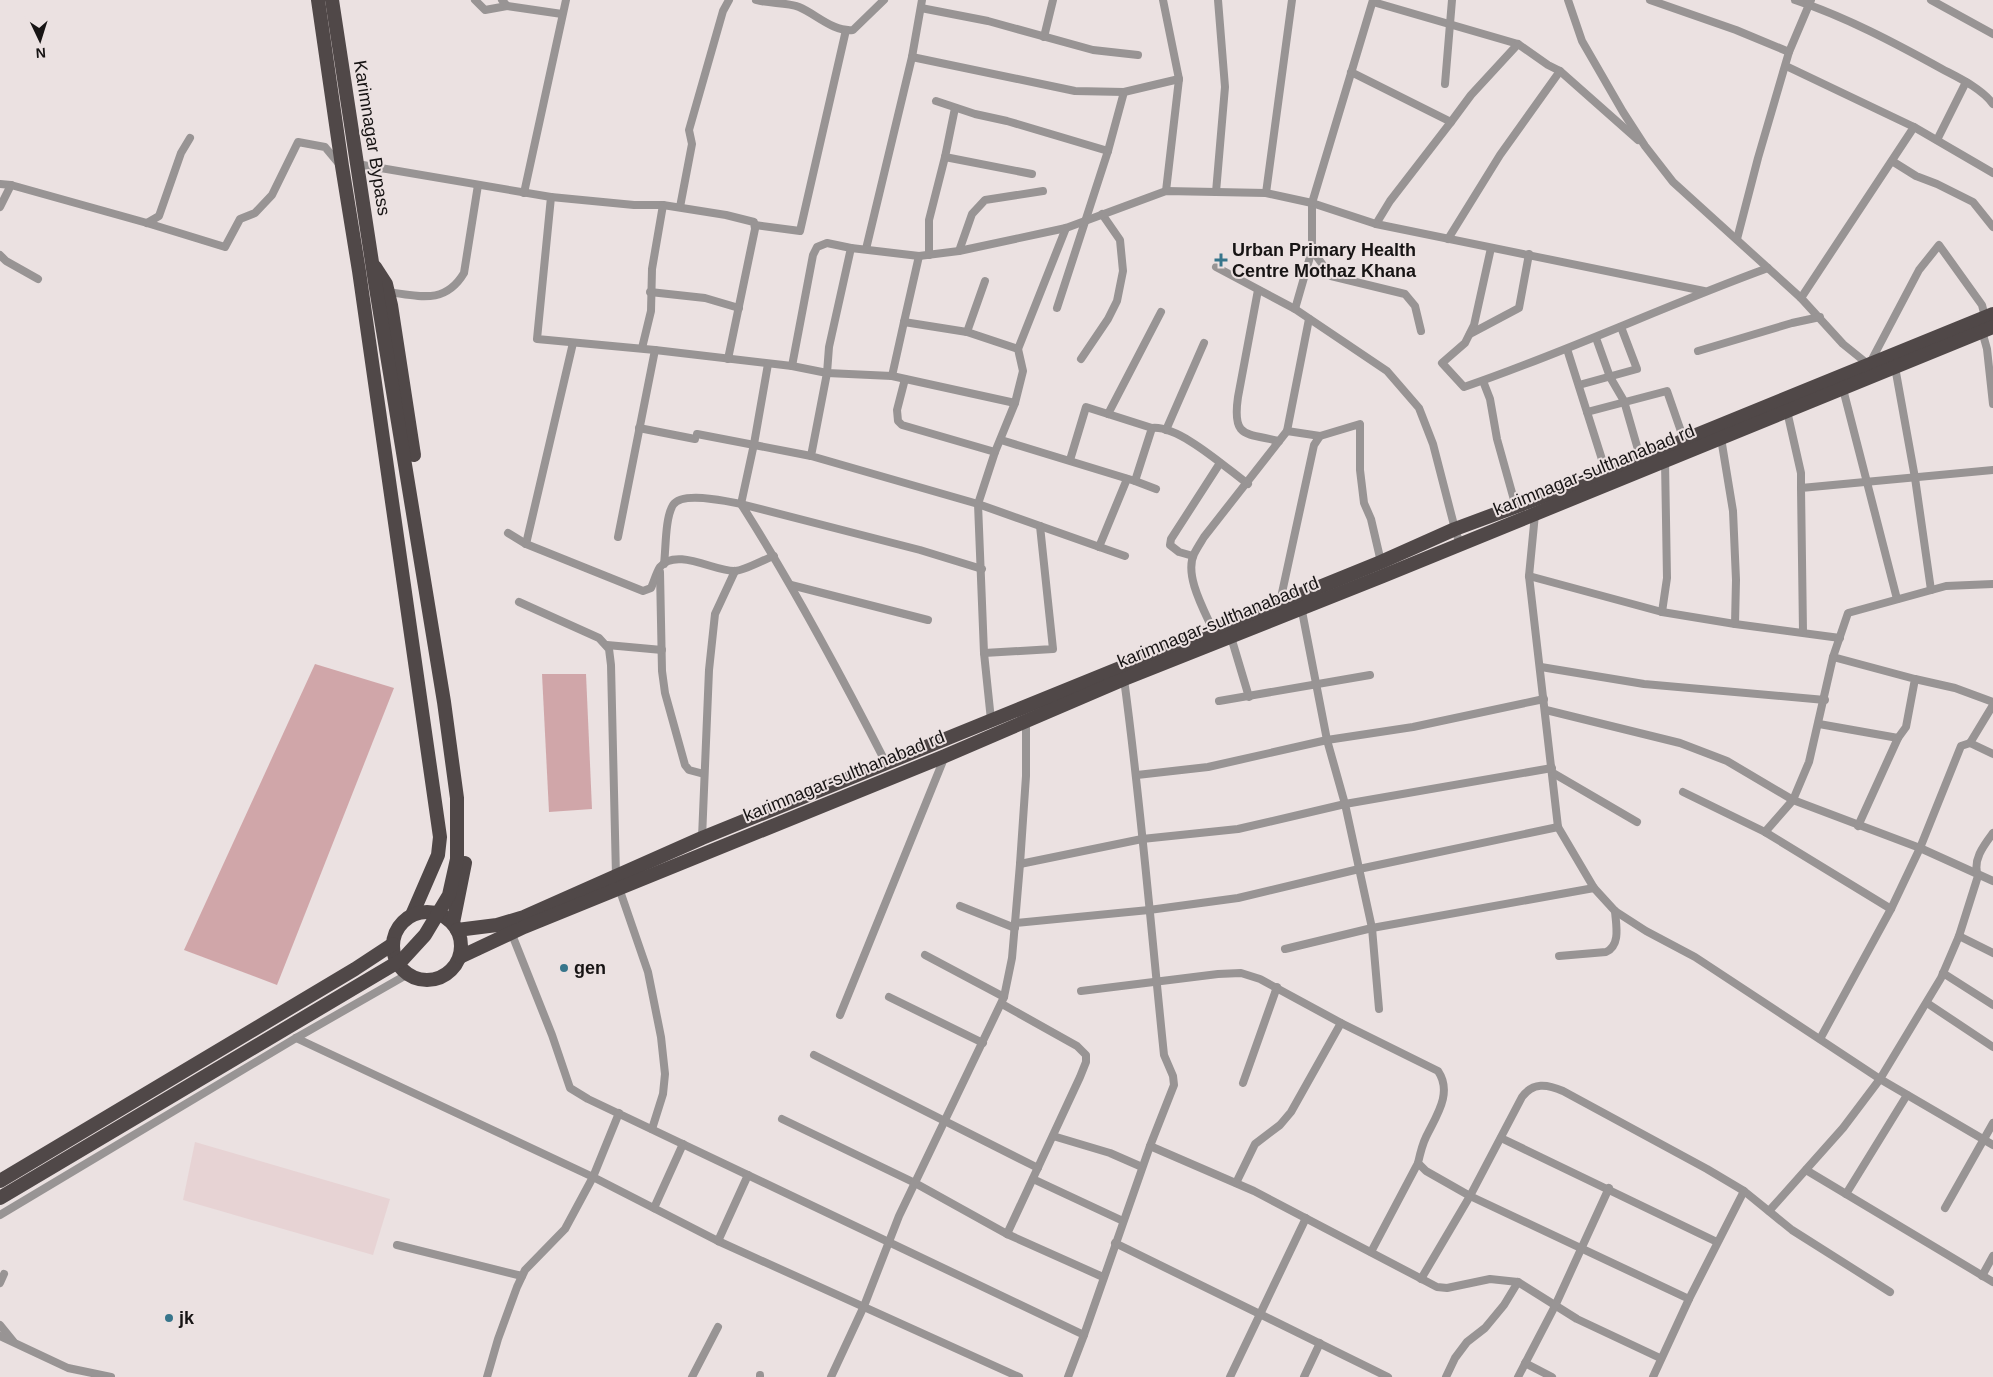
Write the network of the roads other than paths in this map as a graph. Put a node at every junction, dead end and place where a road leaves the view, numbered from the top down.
1 (318, 0) edge
2 (332, 0) edge
3 (475, 0) edge
4 (566, 0) edge
5 (729, 0) edge
6 (756, 0) edge
7 (884, 0) edge
8 (1054, 0) edge
9 (1163, 0) edge
10 (1218, 0) edge
11 (1292, 0) edge
12 (1452, 0) edge
13 (1568, 0) edge
14 (1650, 0) edge
15 (1795, 0) edge
16 (1931, 0) edge
17 (1373, 1) edge
18 (1809, 2) edge
19 (505, 3) edge
20 (922, 4) edge
21 (562, 14) junction
22 (1449, 24) junction
23 (846, 30) junction
24 (1993, 34) edge
25 (1044, 37) junction
26 (1518, 44) junction
27 (1790, 52) junction
28 (1138, 55) dead end
29 (912, 57) junction
30 (1786, 66) junction
31 (1560, 71) junction
32 (1351, 72) junction
33 (1180, 79) junction
34 (1966, 82) junction
35 (1445, 84) dead end
36 (1124, 92) junction
37 (1992, 98) edge
38 (936, 101) dead end
39 (955, 108) junction
40 (1451, 122) junction
41 (1914, 127) junction
42 (190, 138) dead end
43 (1937, 140) junction
44 (1645, 146) junction
45 (1108, 151) junction
46 (945, 157) junction
47 (1892, 161) junction
48 (357, 164) junction
49 (342, 166) junction
50 (1993, 173) edge
51 (1032, 174) dead end
52 (0, 184) edge
53 (11, 185) junction
54 (478, 185) junction
55 (1043, 191) dead end
56 (1166, 191) junction
57 (1216, 192) junction
58 (524, 193) junction
59 (1266, 193) junction
60 (551, 197) junction
61 (1312, 203) junction
62 (663, 205) junction
63 (680, 207) junction
64 (0, 208) edge
65 (1102, 214) junction
66 (1084, 222) junction
67 (147, 223) junction
68 (1376, 224) junction
69 (755, 225) junction
70 (1993, 227) edge
71 (1066, 228) junction
72 (1448, 239) junction
73 (1737, 239) junction
74 (851, 248) junction
75 (1491, 248) junction
76 (866, 249) junction
77 (1312, 250) junction
78 (958, 251) junction
79 (1528, 254) junction
80 (0, 255) edge
81 (928, 255) junction
82 (919, 256) junction
83 (372, 262) junction
84 (1216, 267) dead end
85 (1768, 268) junction
86 (38, 280) dead end
87 (985, 281) dead end
88 (1258, 290) junction
89 (1704, 291) junction
90 (388, 292) junction
91 (650, 292) junction
92 (1802, 298) junction
93 (739, 308) junction
94 (1057, 308) dead end
95 (1295, 309) junction
96 (1161, 312) dead end
97 (1820, 317) junction
98 (1309, 320) junction
99 (904, 322) junction
100 (1988, 322) edge
101 (1621, 327) junction
102 (1421, 331) dead end
103 (967, 332) junction
104 (1468, 334) junction
105 (1596, 338) junction
106 (573, 343) junction
107 (1204, 343) dead end
108 (642, 348) junction
109 (1018, 349) junction
110 (1567, 349) junction
111 (655, 350) junction
112 (1698, 351) dead end
113 (728, 359) junction
114 (1081, 359) dead end
115 (768, 364) junction
116 (1869, 365) junction
117 (792, 366) junction
118 (1895, 367) junction
119 (826, 374) junction
120 (1881, 374) junction
121 (892, 376) junction
122 (1610, 377) junction
123 (906, 379) junction
124 (1483, 381) junction
125 (1579, 385) junction
126 (1843, 388) junction
127 (1624, 401) junction
128 (1015, 402) junction
129 (1993, 404) edge
130 (1788, 411) junction
131 (1587, 412) junction
132 (1108, 414) junction
133 (639, 428) junction
134 (1152, 428) junction
135 (1166, 430) junction
136 (1287, 431) junction
137 (1320, 436) junction
138 (1720, 438) junction
139 (1001, 440) junction
140 (1684, 440) junction
141 (1279, 442) junction
142 (754, 444) junction
143 (995, 452) junction
144 (811, 456) junction
145 (1070, 460) junction
146 (1641, 460) junction
147 (1665, 461) junction
148 (1220, 463) junction
149 (1993, 470) edge
150 (1606, 472) junction
151 (1916, 478) junction
152 (1127, 479) junction
153 (1136, 481) junction
154 (1866, 482) junction
155 (1248, 484) junction
156 (1801, 488) junction
157 (1156, 489) dead end
158 (741, 504) junction
159 (978, 504) junction
160 (1516, 507) junction
161 (1535, 514) junction
162 (1040, 526) junction
163 (1455, 529) junction
164 (508, 533) dead end
165 (618, 537) dead end
166 (526, 544) junction
167 (1460, 544) junction
168 (1099, 547) junction
169 (774, 556) junction
170 (1125, 556) dead end
171 (1193, 556) junction
172 (1381, 562) junction
173 (662, 566) junction
174 (982, 569) junction
175 (735, 571) junction
176 (1529, 576) junction
177 (1993, 584) edge
178 (791, 585) junction
179 (1931, 590) junction
180 (1299, 594) junction
181 (1897, 599) junction
182 (519, 602) dead end
183 (1280, 602) junction
184 (1301, 609) junction
185 (1662, 612) junction
186 (928, 620) dead end
187 (1735, 624) junction
188 (1212, 630) junction
189 (1803, 632) junction
190 (1231, 637) junction
191 (1840, 638) junction
192 (607, 645) junction
193 (662, 650) junction
194 (984, 653) junction
195 (1833, 657) junction
196 (1540, 667) junction
197 (1370, 675) dead end
198 (1124, 679) junction
199 (1915, 680) junction
200 (1316, 683) junction
201 (1249, 697) junction
202 (1544, 699) junction
203 (1825, 700) junction
204 (1219, 701) dead end
205 (1993, 703) edge
206 (1546, 710) junction
207 (991, 720) junction
208 (1026, 721) junction
209 (1819, 724) junction
210 (1898, 738) junction
211 (1327, 740) junction
212 (1970, 744) junction
213 (1993, 754) edge
214 (945, 756) junction
215 (886, 764) junction
216 (1552, 770) junction
217 (704, 774) junction
218 (1137, 775) junction
219 (1683, 792) dead end
220 (1793, 800) junction
221 (1345, 804) junction
222 (1637, 822) dead end
223 (1858, 826) junction
224 (1558, 827) junction
225 (1765, 832) junction
226 (1993, 833) edge
227 (702, 838) junction
228 (1142, 839) junction
229 (1920, 848) junction
230 (1020, 864) junction
231 (1359, 869) junction
232 (1978, 876) junction
233 (1993, 881) edge
234 (617, 882) junction
235 (1594, 888) junction
236 (960, 906) dead end
237 (1891, 909) junction
238 (1149, 910) junction
239 (1615, 911) junction
240 (412, 916) junction
241 (455, 926) junction
242 (1015, 926) junction
243 (1372, 928) junction
244 (512, 932) junction
245 (1959, 936) junction
246 (393, 944) junction
247 (1285, 949) dead end
248 (1993, 953) edge
249 (460, 956) junction
250 (925, 956) dead end
251 (1559, 956) dead end
252 (1943, 973) junction
253 (408, 974) junction
254 (1156, 982) junction
255 (1277, 987) junction
256 (1080, 991) dead end
257 (889, 996) dead end
258 (1003, 1000) junction
259 (1927, 1003) junction
260 (1993, 1005) edge
261 (1379, 1009) dead end
262 (840, 1015) dead end
263 (1341, 1023) junction
264 (296, 1038) junction
265 (1820, 1039) junction
266 (983, 1043) junction
267 (1993, 1047) edge
268 (814, 1055) dead end
269 (1880, 1079) junction
270 (1243, 1083) dead end
271 (1907, 1094) junction
272 (619, 1113) junction
273 (782, 1119) dead end
274 (945, 1121) junction
275 (1993, 1122) edge
276 (652, 1129) junction
277 (1053, 1136) junction
278 (1501, 1138) junction
279 (1982, 1138) junction
280 (683, 1144) junction
281 (1993, 1145) edge
282 (1150, 1146) junction
283 (1418, 1163) junction
284 (1142, 1167) junction
285 (1038, 1168) junction
286 (1806, 1170) junction
287 (748, 1175) junction
288 (593, 1177) junction
289 (1033, 1179) junction
290 (0, 1181) edge
291 (915, 1183) junction
292 (1236, 1183) junction
293 (1609, 1188) junction
294 (1744, 1191) junction
295 (1846, 1194) junction
296 (1470, 1196) junction
297 (0, 1198) edge
298 (654, 1208) junction
299 (1945, 1208) dead end
300 (1769, 1212) junction
301 (0, 1215) edge
302 (1306, 1218) junction
303 (1123, 1221) junction
304 (1008, 1234) junction
305 (718, 1241) junction
306 (889, 1242) junction
307 (1717, 1242) junction
308 (1115, 1243) junction
309 (397, 1246) dead end
310 (1580, 1248) junction
311 (1371, 1252) junction
312 (1993, 1256) edge
313 (4, 1274) dead end
314 (522, 1276) junction
315 (1982, 1276) junction
316 (1103, 1277) junction
317 (1422, 1279) junction
318 (1518, 1282) junction
319 (1993, 1282) edge
320 (0, 1283) edge
321 (1890, 1292) dead end
322 (1689, 1299) junction
323 (864, 1306) junction
324 (1555, 1306) junction
325 (1260, 1314) junction
326 (0, 1324) edge
327 (718, 1327) dead end
328 (1084, 1334) junction
329 (0, 1336) edge
330 (1320, 1343) junction
331 (16, 1344) junction
332 (1660, 1358) junction
333 (1526, 1363) junction
334 (1378, 1375) edge
335 (111, 1377) edge
336 (487, 1377) edge
337 (692, 1377) edge
338 (830, 1377) edge
339 (1019, 1377) edge
340 (1068, 1377) edge
341 (1230, 1377) edge
342 (1304, 1377) edge
343 (1388, 1377) edge
344 (1446, 1377) edge
345 (1518, 1377) edge
346 (1552, 1377) edge
347 (1652, 1377) edge

1 - 49 highway
2 - 48 highway, Karimnagar Bypass
3 - 19 street
4 - 21 street
5 - 63 street
6 - 23 street
7 - 23 street
8 - 25 street
9 - 33 street
10 - 57 street
11 - 59 street
12 - 22 street
13 - 44 street
14 - 27 street
15 - 18 street
16 - 24 street
17 - 22 street
17 - 32 street
18 - 27 street
18 - 34 street
19 - 21 street
20 - 25 street
20 - 29 street
21 - 58 street
22 - 26 street
22 - 35 street
23 - 69 street
25 - 28 street
26 - 31 street
26 - 40 street
27 - 30 street
29 - 36 street
29 - 76 street
30 - 41 street
30 - 73 street
31 - 44 street
31 - 72 street
32 - 40 street
32 - 61 street
33 - 36 street
33 - 56 street
34 - 37 street
34 - 43 street
36 - 45 street
38 - 39 street
39 - 45 street
39 - 46 street
40 - 68 street
41 - 43 street
41 - 47 street
42 - 67 street
43 - 50 street
44 - 73 street
45 - 66 street
46 - 51 street
46 - 81 street
47 - 70 street
47 - 92 street
48 - 54 street
48 - 83 highway, Karimnagar Bypass
49 - 67 street
49 - 240 highway
52 - 53 street
53 - 64 street
53 - 67 street
54 - 58 street
54 - 90 street
55 - 78 street
56 - 57 street
56 - 65 street
57 - 59 street
58 - 60 street
59 - 61 street
60 - 62 street
60 - 106 street
61 - 68 street
61 - 77 street
62 - 63 street
62 - 91 street
63 - 69 street
65 - 66 street
65 - 114 street
66 - 71 street
66 - 94 street
68 - 72 street
69 - 93 street
71 - 78 street
71 - 109 street
72 - 75 street
73 - 85 street
74 - 76 street
74 - 117 street
74 - 119 street
75 - 79 street
75 - 104 street
76 - 82 street
77 - 95 street
77 - 102 street
78 - 81 street
79 - 89 street
79 - 104 street
80 - 86 street
81 - 82 street
82 - 99 street
83 - 90 highway
83 - 297 highway, Karimnagar Bypass
84 - 88 street
85 - 89 street
85 - 92 street
87 - 103 street
88 - 95 street
88 - 141 street
89 - 101 street
90 - 241 highway
91 - 93 street
91 - 108 street
92 - 97 street
93 - 113 street
95 - 98 street
96 - 132 street
97 - 112 street
97 - 116 street
98 - 136 street
98 - 163 street
99 - 103 street
99 - 121 street
100 - 116 highway
100 - 116 street
100 - 118 highway, karimnagar-sulthanabad rd
100 - 129 street
101 - 105 street
101 - 122 street
103 - 109 street
104 - 124 street
105 - 110 street
105 - 122 street
106 - 108 street
106 - 166 street
107 - 135 street
108 - 111 street
109 - 128 street
110 - 124 street
110 - 125 street
111 - 113 street
111 - 133 street
113 - 115 street
115 - 117 street
115 - 142 street
116 - 120 street
116 - 140 highway
117 - 119 street
118 - 120 highway, karimnagar-sulthanabad rd
118 - 151 street
119 - 121 street
119 - 144 street
120 - 126 highway, karimnagar-sulthanabad rd
121 - 123 street
122 - 125 street
122 - 127 street
123 - 128 street
123 - 143 street
124 - 160 street
125 - 131 street
126 - 130 highway, karimnagar-sulthanabad rd
126 - 154 street
127 - 131 street
127 - 140 street
127 - 146 street
128 - 139 street
130 - 138 highway, karimnagar-sulthanabad rd
130 - 156 street
131 - 150 street
132 - 134 street
132 - 145 street
133 - 142 street
133 - 165 street
134 - 135 street
134 - 153 street
135 - 148 street
136 - 137 street
136 - 141 street
137 - 172 street
137 - 183 street
138 - 147 highway, karimnagar-sulthanabad rd
138 - 187 street
139 - 143 street
139 - 145 street
140 - 146 highway
141 - 155 street
142 - 144 street
142 - 158 street
143 - 159 street
144 - 159 street
145 - 152 street
146 - 150 highway
147 - 161 highway, karimnagar-sulthanabad rd
147 - 185 street
148 - 155 street
148 - 171 street
149 - 151 street
150 - 160 highway
151 - 154 street
151 - 179 street
152 - 153 street
152 - 168 street
153 - 157 street
154 - 156 street
154 - 181 street
155 - 171 street
156 - 189 street
158 - 169 street
158 - 173 street
158 - 174 street
159 - 162 street
159 - 174 street
160 - 163 highway
161 - 167 highway, karimnagar-sulthanabad rd
161 - 176 street
162 - 168 street
162 - 194 street
163 - 167 street
163 - 172 highway
164 - 166 street
166 - 173 street
167 - 184 highway, karimnagar-sulthanabad rd
168 - 170 street
169 - 175 street
169 - 178 street
171 - 188 street
172 - 180 highway
173 - 175 street
173 - 193 street
174 - 194 street
175 - 217 street
176 - 185 street
176 - 196 street
177 - 179 street
178 - 186 street
178 - 215 street
179 - 181 street
180 - 183 highway
180 - 184 street
181 - 191 street
182 - 192 street
183 - 188 highway
184 - 190 highway, karimnagar-sulthanabad rd
184 - 200 street
185 - 187 street
187 - 189 street
188 - 207 highway
189 - 191 street
190 - 198 highway, karimnagar-sulthanabad rd
190 - 201 street
191 - 195 street
192 - 193 street
192 - 234 street
193 - 217 street
194 - 207 street
195 - 199 street
195 - 203 street
196 - 202 street
196 - 203 street
197 - 200 street
198 - 208 highway, karimnagar-sulthanabad rd
198 - 218 street
199 - 205 street
199 - 210 street
200 - 201 street
200 - 211 street
201 - 204 street
202 - 206 street
202 - 211 street
203 - 209 street
205 - 212 street
206 - 216 street
206 - 220 street
207 - 215 highway
208 - 214 highway, karimnagar-sulthanabad rd
208 - 230 street
209 - 210 street
209 - 220 street
210 - 223 street
211 - 218 street
211 - 221 street
212 - 213 street
212 - 229 street
214 - 234 highway, karimnagar-sulthanabad rd
214 - 262 street
215 - 227 highway
216 - 221 street
216 - 222 street
216 - 224 street
217 - 227 street
218 - 228 street
219 - 225 street
220 - 223 street
220 - 225 street
221 - 228 street
221 - 231 street
223 - 229 street
224 - 231 street
224 - 235 street
225 - 237 street
226 - 232 street
227 - 234 highway
228 - 230 street
228 - 238 street
229 - 232 street
229 - 237 street
230 - 242 street
231 - 238 street
231 - 243 street
232 - 233 street
232 - 245 street
234 - 241 highway
234 - 244 highway, karimnagar-sulthanabad rd
234 - 276 street
235 - 239 street
235 - 243 street
236 - 242 street
237 - 265 street
238 - 242 street
238 - 254 street
239 - 251 street
239 - 265 street
240 - 241 highway
240 - 246 highway
241 - 249 highway
242 - 258 street
243 - 247 street
243 - 261 street
244 - 249 highway, karimnagar-sulthanabad rd
244 - 272 street
245 - 248 street
245 - 252 street
246 - 253 highway
246 - 290 highway
249 - 253 highway
250 - 258 street
252 - 259 street
252 - 260 street
253 - 264 street
254 - 255 street
254 - 256 street
254 - 282 street
255 - 263 street
255 - 270 street
257 - 266 street
258 - 266 street
258 - 277 street
259 - 267 street
259 - 269 street
263 - 283 street
263 - 292 street
264 - 288 street
264 - 301 street
265 - 269 street
266 - 274 street
268 - 274 street
269 - 271 street
269 - 286 street
271 - 279 street
271 - 295 street
272 - 276 street
272 - 288 street
273 - 291 street
274 - 285 street
274 - 291 street
275 - 279 street
276 - 280 street
277 - 284 street
277 - 285 street
278 - 293 street
278 - 294 street
278 - 296 street
279 - 281 street
279 - 299 street
280 - 287 street
280 - 298 street
282 - 284 street
282 - 292 street
283 - 296 street
283 - 311 street
284 - 303 street
285 - 289 street
286 - 295 street
286 - 300 street
287 - 305 street
287 - 306 street
288 - 298 street
288 - 314 street
289 - 303 street
289 - 304 street
291 - 304 street
291 - 306 street
292 - 302 street
293 - 307 street
293 - 310 street
294 - 300 street
294 - 307 street
295 - 315 street
296 - 310 street
296 - 317 street
298 - 305 street
300 - 321 street
302 - 311 street
302 - 325 street
303 - 308 street
304 - 316 street
305 - 323 street
306 - 323 street
306 - 328 street
307 - 322 street
308 - 316 street
308 - 325 street
309 - 314 street
310 - 322 street
310 - 324 street
311 - 317 street
312 - 315 street
313 - 320 street
314 - 336 street
315 - 319 street
316 - 328 street
317 - 318 street
318 - 324 street
318 - 344 street
322 - 332 street
323 - 338 street
323 - 339 street
324 - 332 street
324 - 333 street
325 - 330 street
325 - 341 street
326 - 331 street
327 - 337 street
328 - 340 street
329 - 331 street
330 - 334 street
330 - 342 street
331 - 335 street
332 - 347 street
333 - 345 street
333 - 346 street
334 - 343 street

